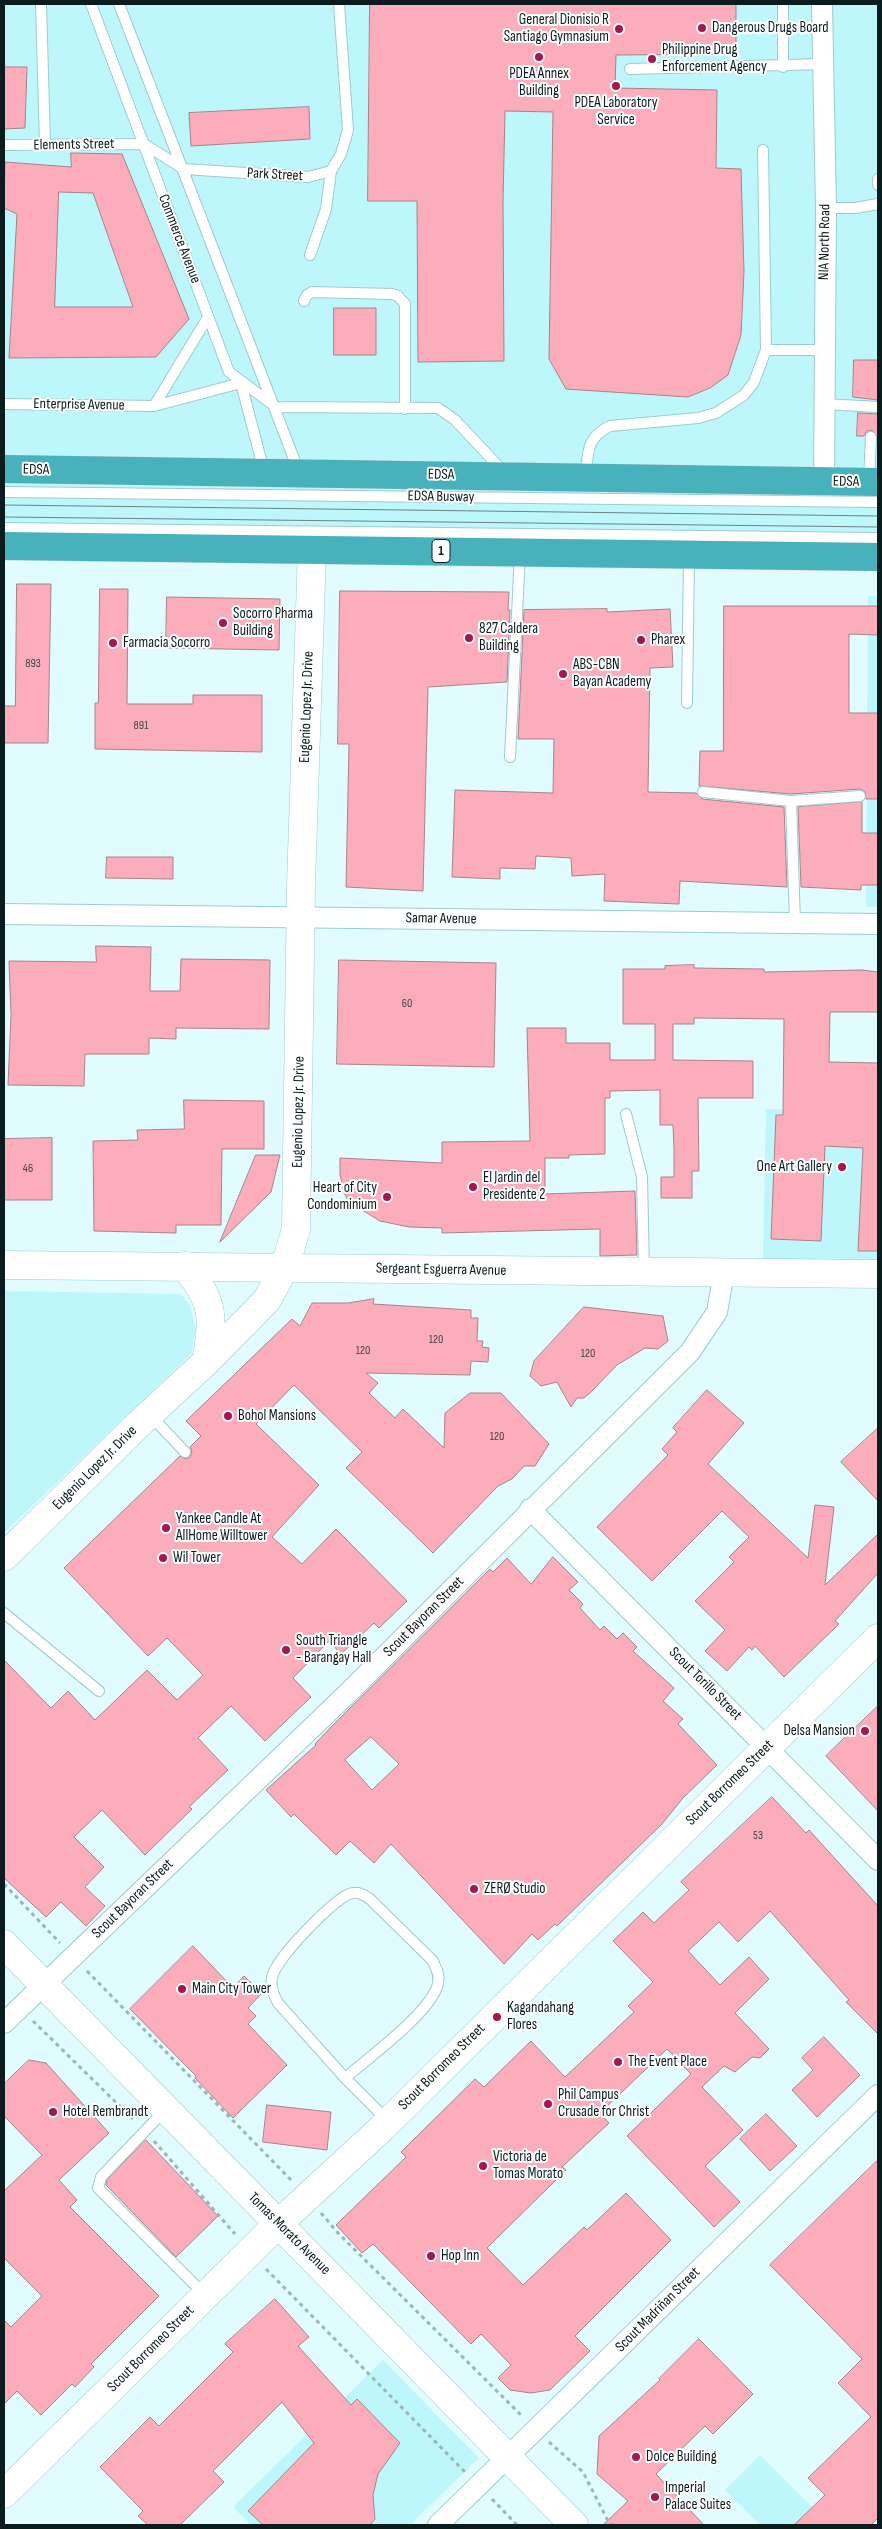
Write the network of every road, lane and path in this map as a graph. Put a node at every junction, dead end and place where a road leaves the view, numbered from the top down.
1 (41, 4) edge
2 (91, 4) edge
3 (119, 4) edge
4 (339, 4) edge
5 (783, 4) edge
6 (822, 4) edge
7 (823, 64) junction
8 (783, 67) junction
9 (630, 69) dead end
10 (144, 144) junction
11 (4, 145) edge
12 (45, 145) junction
13 (763, 150) dead end
14 (184, 169) junction
15 (331, 171) junction
16 (878, 179) edge
17 (878, 185) edge
18 (878, 204) edge
19 (826, 208) junction
20 (310, 255) dead end
21 (304, 301) dead end
22 (208, 317) junction
23 (766, 350) junction
24 (824, 350) junction
25 (241, 383) junction
26 (4, 404) edge
27 (824, 404) junction
28 (154, 406) junction
29 (276, 407) junction
30 (405, 409) junction
31 (874, 409) edge
32 (872, 437) dead end
33 (4, 469) edge
34 (264, 473) junction
35 (299, 473) junction
36 (508, 477) junction
37 (586, 478) junction
38 (824, 481) junction
39 (875, 489) edge
40 (4, 492) edge
41 (4, 528) edge
42 (878, 538) edge
43 (4, 546) edge
44 (312, 550) junction
45 (520, 552) junction
46 (689, 554) junction
47 (878, 557) edge
48 (687, 703) dead end
49 (510, 757) dead end
50 (703, 792) dead end
51 (860, 796) dead end
52 (791, 801) junction
53 (4, 914) edge
54 (302, 918) junction
55 (795, 922) junction
56 (878, 924) edge
57 (626, 1114) dead end
58 (4, 1265) edge
59 (185, 1266) junction
60 (286, 1267) junction
61 (724, 1272) junction
62 (644, 1273) junction
63 (878, 1274) edge
64 (207, 1361) junction
65 (149, 1414) junction
66 (185, 1452) dead end
67 (530, 1509) junction
68 (4, 1557) edge
69 (4, 1613) edge
70 (878, 1638) edge
71 (100, 1691) dead end
72 (768, 1747) junction
73 (878, 1860) edge
74 (4, 1884) edge
75 (4, 1944) edge
76 (73, 1956) junction
77 (45, 1985) junction
78 (4, 2023) edge
79 (345, 2078) junction
80 (878, 2095) edge
81 (167, 2109) junction
82 (388, 2121) junction
83 (307, 2197) junction
84 (279, 2223) junction
85 (281, 2284) dead end
86 (205, 2295) junction
87 (536, 2430) junction
88 (507, 2458) junction
89 (479, 2485) junction
90 (4, 2494) edge
91 (438, 2525) edge
92 (517, 2525) edge
93 (574, 2525) edge
94 (613, 2525) edge

1 - 12 lane
2 - 10 lane, Commerce Avenue
3 - 14 lane, Commerce Avenue
4 - 15 lane
5 - 8 lane
6 - 7 street, NIA North Road
7 - 8 lane
7 - 19 street, NIA North Road
8 - 9 lane
10 - 12 lane, Elements Street
10 - 14 lane, Park Street
10 - 22 lane, Commerce Avenue
11 - 12 lane, Elements Street
13 - 23 lane
14 - 15 lane, Park Street
14 - 29 lane, Commerce Avenue
15 - 20 lane
16 - 17 lane
18 - 19 lane
19 - 24 street, NIA North Road
21 - 30 lane
22 - 25 lane, Commerce Avenue
22 - 28 lane
23 - 24 lane
23 - 37 lane
24 - 27 street, NIA North Road
25 - 28 lane, Enterprise Avenue
25 - 29 lane
25 - 34 lane, Commerce Avenue
26 - 28 lane, Enterprise Avenue
27 - 31 lane
27 - 38 street, NIA North Road
29 - 30 lane
29 - 35 lane, Commerce Avenue
30 - 36 lane
32 - 39 lane
33 - 34 highway, EDSA
34 - 35 highway, EDSA
35 - 36 highway, EDSA
36 - 37 highway, EDSA
37 - 38 highway, EDSA
38 - 39 highway, EDSA
39 - 40 lane, EDSA Busway
41 - 42 lane
43 - 44 highway, 1
44 - 45 highway, 1
44 - 54 street, Eugenio Lopez Jr. Drive
45 - 46 highway, 1
45 - 49 lane
46 - 47 highway, 1
46 - 48 lane
50 - 52 lane
51 - 52 lane
52 - 55 lane
53 - 54 street, Samar Avenue
54 - 55 street, Samar Avenue
54 - 60 street, Eugenio Lopez Jr. Drive
55 - 56 street, Samar Avenue
57 - 62 lane
58 - 59 street, Sergeant Esguerra Avenue
59 - 60 street, Sergeant Esguerra Avenue
59 - 64 street
60 - 62 street, Sergeant Esguerra Avenue
60 - 64 street, Eugenio Lopez Jr. Drive
61 - 62 street, Sergeant Esguerra Avenue
61 - 63 street, Sergeant Esguerra Avenue
61 - 67 street, Scout Bayoran Street
64 - 65 street, Eugenio Lopez Jr. Drive
65 - 66 lane
65 - 68 street, Eugenio Lopez Jr. Drive
67 - 72 street, Scout Torillo Street
67 - 76 street, Scout Bayoran Street
69 - 71 lane
70 - 72 street, Scout Borromeo Street
72 - 73 street, Scout Torillo Street
72 - 82 street, Scout Borromeo Street
74 - 76 path
75 - 77 street, Tomas Morato Avenue
76 - 77 street, Scout Bayoran Street
76 - 83 path
77 - 78 street, Scout Bayoran Street
77 - 81 street, Tomas Morato Avenue
79 - 79 lane
79 - 82 lane
80 - 87 street, Scout Madriñan Street
81 - 84 street, Tomas Morato Avenue
81 - 86 lane
82 - 83 street, Scout Borromeo Street
83 - 84 street, Scout Borromeo Street
83 - 87 path
84 - 86 street, Scout Borromeo Street
84 - 88 street, Tomas Morato Avenue
85 - 89 path
86 - 90 street, Scout Borromeo Street
87 - 88 street, Scout Madriñan Street
87 - 94 path
88 - 89 street, Scout Madriñan Street
88 - 93 street, Tomas Morato Avenue
89 - 91 street, Scout Madriñan Street
89 - 92 path

